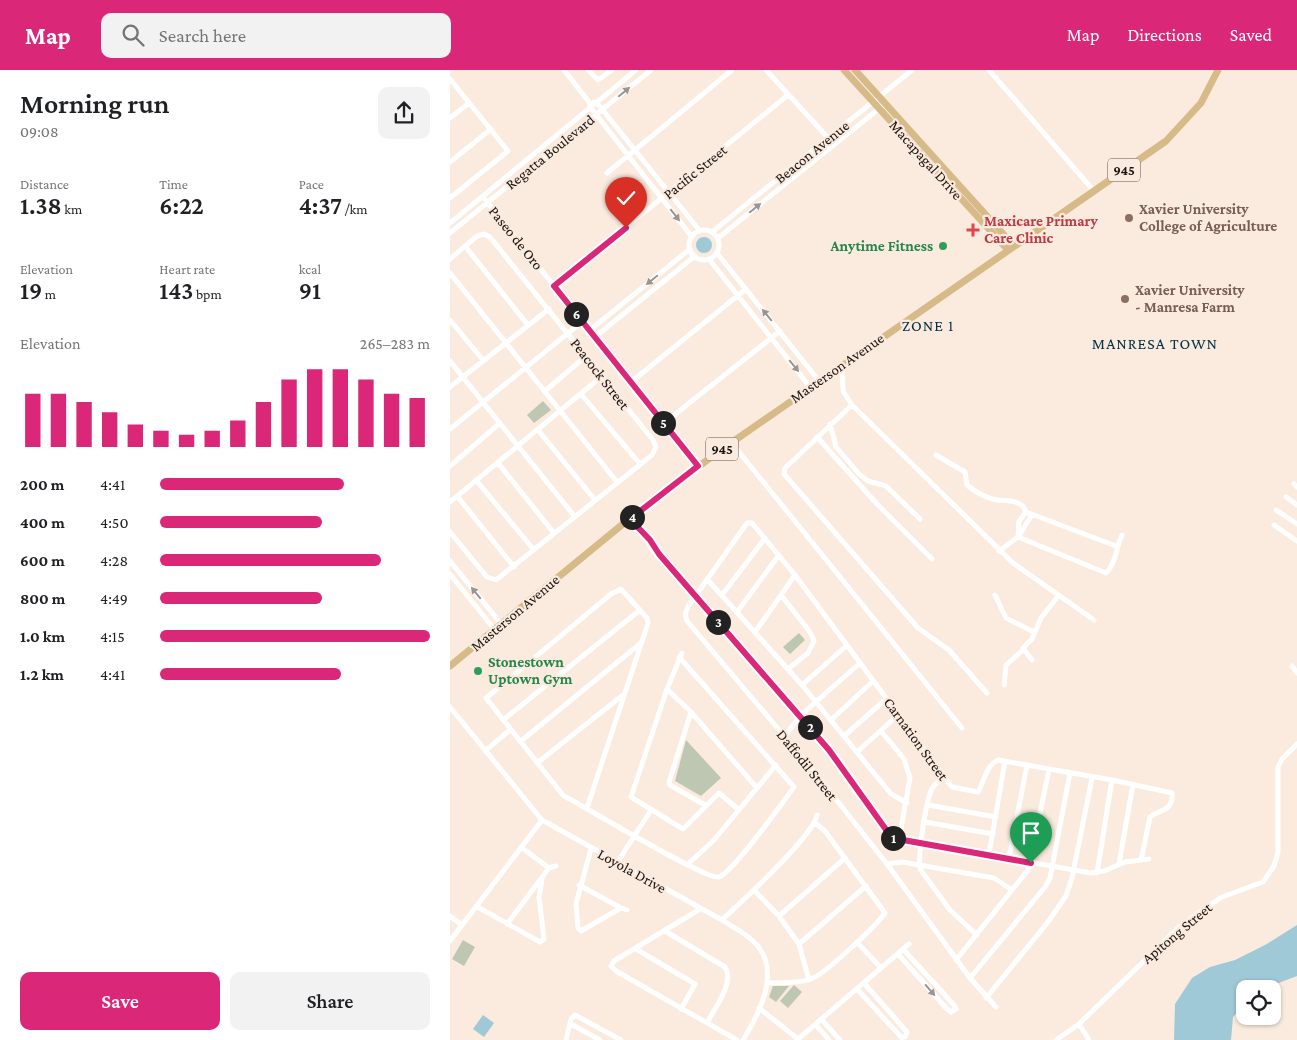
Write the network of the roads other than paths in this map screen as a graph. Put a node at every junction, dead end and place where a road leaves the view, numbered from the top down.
1 (564, 70) edge
2 (588, 70) edge
3 (612, 70) edge
4 (636, 70) edge
5 (650, 70) edge
6 (732, 70) edge
7 (766, 70) edge
8 (844, 70) edge
9 (854, 70) edge
10 (912, 70) edge
11 (989, 70) edge
12 (1217, 70) edge
13 (450, 80) edge
14 (788, 95) junction
15 (469, 102) junction
16 (589, 102) junction
17 (597, 103) junction
18 (879, 103) junction
19 (590, 108) junction
20 (603, 110) junction
21 (596, 115) junction
22 (450, 118) edge
23 (491, 129) junction
24 (828, 138) junction
25 (834, 144) junction
26 (635, 150) junction
27 (628, 156) junction
28 (450, 162) edge
29 (607, 173) dead end
30 (1094, 191) junction
31 (669, 193) junction
32 (483, 197) junction
33 (450, 198) edge
34 (662, 199) junction
35 (488, 203) junction
36 (450, 223) edge
37 (700, 231) junction
38 (712, 232) junction
39 (450, 233) edge
40 (692, 237) junction
41 (718, 238) junction
42 (465, 246) junction
43 (1011, 248) junction
44 (690, 249) junction
45 (717, 252) junction
46 (695, 256) junction
47 (450, 259) edge
48 (709, 259) junction
49 (450, 273) edge
50 (554, 286) junction
51 (746, 289) junction
52 (738, 295) junction
53 (549, 309) junction
54 (450, 320) edge
55 (528, 325) junction
56 (578, 325) dead end
57 (590, 330) junction
58 (780, 331) junction
59 (568, 333) junction
60 (595, 337) junction
61 (771, 337) junction
62 (505, 344) junction
63 (586, 356) junction
64 (482, 360) junction
65 (450, 361) edge
66 (842, 365) junction
67 (526, 368) junction
68 (602, 376) junction
69 (463, 377) junction
70 (819, 380) junction
71 (631, 382) junction
72 (450, 387) edge
73 (810, 387) junction
74 (545, 391) junction
75 (581, 394) junction
76 (482, 402) junction
77 (852, 405) junction
78 (560, 412) junction
79 (664, 423) junction
80 (500, 424) junction
81 (830, 424) junction
82 (450, 429) edge
83 (538, 430) junction
84 (817, 438) junction
85 (731, 442) junction
86 (518, 446) junction
87 (936, 455) dead end
88 (498, 463) junction
89 (640, 464) junction
90 (450, 466) edge
91 (698, 466) junction
92 (476, 480) junction
93 (617, 482) junction
94 (457, 496) junction
95 (1286, 497) dead end
96 (595, 500) junction
97 (450, 502) edge
98 (1297, 505) edge
99 (1276, 510) dead end
100 (1026, 512) junction
101 (1032, 515) junction
102 (575, 517) junction
103 (630, 519) junction
104 (920, 519) dead end
105 (749, 522) joint
106 (1297, 524) edge
107 (1274, 525) dead end
108 (450, 532) edge
109 (554, 533) junction
110 (1122, 535) dead end
111 (1018, 537) junction
112 (765, 538) junction
113 (1297, 541) edge
114 (1116, 546) junction
115 (534, 550) junction
116 (999, 551) junction
117 (779, 555) junction
118 (932, 559) dead end
119 (450, 561) edge
120 (514, 566) junction
121 (450, 574) edge
122 (795, 575) junction
123 (707, 579) junction
124 (695, 595) junction
125 (722, 595) junction
126 (781, 595) junction
127 (995, 595) dead end
128 (1059, 595) junction
129 (640, 610) junction
130 (737, 612) junction
131 (1094, 620) dead end
132 (502, 625) junction
133 (495, 630) junction
134 (755, 632) junction
135 (1034, 632) junction
136 (642, 642) junction
137 (846, 646) junction
138 (1024, 650) junction
139 (1032, 660) dead end
140 (860, 663) junction
141 (450, 666) edge
142 (1292, 666) dead end
143 (788, 670) junction
144 (1297, 673) edge
145 (873, 681) junction
146 (802, 685) junction
147 (1004, 685) dead end
148 (667, 689) junction
149 (987, 693) dead end
150 (624, 694) junction
151 (886, 699) junction
152 (816, 702) junction
153 (450, 707) edge
154 (691, 712) junction
155 (898, 715) junction
156 (800, 716) junction
157 (503, 720) junction
158 (831, 720) junction
159 (962, 728) dead end
160 (510, 730) junction
161 (882, 731) junction
162 (844, 736) junction
163 (784, 737) junction
164 (521, 741) junction
165 (1297, 744) edge
166 (858, 751) junction
167 (485, 752) junction
168 (1005, 761) junction
169 (537, 763) junction
170 (776, 765) junction
171 (1027, 765) junction
172 (1049, 770) junction
173 (1070, 773) junction
174 (944, 777) junction
175 (1092, 778) junction
176 (1112, 780) junction
177 (1133, 784) junction
178 (758, 788) junction
179 (907, 803) junction
180 (705, 805) junction
181 (928, 805) junction
182 (587, 808) junction
183 (651, 810) junction
184 (739, 810) junction
185 (817, 815) dead end
186 (996, 817) junction
187 (542, 820) junction
188 (925, 822) junction
189 (816, 824) junction
190 (993, 834) junction
191 (634, 835) junction
192 (899, 840) junction
193 (921, 844) junction
194 (521, 847) junction
195 (591, 849) junction
196 (989, 854) junction
197 (845, 858) junction
198 (1009, 858) junction
199 (1150, 859) dead end
200 (1141, 860) junction
201 (617, 863) junction
202 (1031, 863) junction
203 (887, 864) junction
204 (919, 864) junction
205 (1119, 864) junction
206 (687, 865) junction
207 (556, 866) dead end
208 (1053, 867) junction
209 (549, 868) junction
210 (1074, 871) junction
211 (1097, 873) junction
212 (542, 879) junction
213 (579, 886) junction
214 (866, 886) junction
215 (754, 890) junction
216 (1012, 890) junction
217 (476, 906) junction
218 (621, 908) junction
219 (700, 909) junction
220 (627, 910) dead end
221 (450, 916) edge
222 (779, 916) junction
223 (722, 920) junction
224 (507, 924) junction
225 (462, 925) junction
226 (665, 931) junction
227 (977, 934) junction
228 (450, 941) edge
229 (857, 942) junction
230 (799, 944) junction
231 (909, 944) dead end
232 (636, 949) junction
233 (904, 949) junction
234 (898, 954) junction
235 (956, 960) junction
236 (881, 968) junction
237 (970, 978) junction
238 (809, 980) junction
239 (768, 983) junction
240 (864, 983) junction
241 (857, 989) junction
242 (986, 998) junction
243 (996, 1007) dead end
244 (759, 1008) junction
245 (681, 1009) junction
246 (822, 1020) junction
247 (707, 1023) junction
248 (571, 1024) junction
249 (1078, 1024) junction
250 (816, 1025) junction
251 (797, 1039) edge
252 (566, 1040) edge
253 (600, 1040) edge
254 (622, 1040) edge
255 (737, 1040) edge
256 (743, 1040) edge
257 (829, 1040) edge
258 (840, 1040) edge
259 (1056, 1040) edge
260 (1089, 1040) edge

1 - 16 street
2 - 3 street
4 - 17 street, Regatta Boulevard
20 -> 5 street, Regatta Boulevard
6 - 26 street
7 - 14 street
8 - 18 main road, Macapagal Drive
9 - 18 main road, Macapagal Drive
10 - 18 street, Beacon Avenue
11 - 30 street
12 - 30 main road, Masterson Avenue / 945
13 - 15 street
14 - 24 street
14 - 31 street, Pacific Street
15 - 22 street
15 - 23 street
16 - 17 street
16 - 19 street
17 - 19 street, Regatta Boulevard
17 - 20 street
18 - 24 street, Beacon Avenue
18 - 25 street, Beacon Avenue
18 - 43 main road, Macapagal Drive
19 - 21 street
19 - 32 street, Regatta Boulevard
20 - 21 street, Regatta Boulevard
20 - 26 street
21 - 27 street
21 - 35 street, Regatta Boulevard
23 - 28 street
23 - 33 street
24 - 25 street
24 - 38 street, Beacon Avenue
41 -> 25 street, Beacon Avenue
26 - 27 street
26 - 31 street
27 - 29 street
27 - 34 street
30 - 43 main road, Masterson Avenue / 945
31 - 34 street, Pacific Street
31 - 37 street
32 - 35 street, Paseo de Oro
32 - 36 street, Regatta Boulevard
34 -> 40 street
34 - 50 street, Pacific Street
35 - 39 street, Regatta Boulevard
35 - 50 street, Paseo de Oro
37 - 38 street
37 - 40 street
38 - 41 street
40 - 44 street
41 - 45 street
42 - 47 street
42 - 53 street, Peacock Street
42 - 55 street
43 - 66 main road, Masterson Avenue / 945
44 - 46 street
44 -> 57 street
45 - 48 street
45 - 51 street
46 - 48 street
46 - 60 street
48 - 52 street
49 - 62 street
50 - 57 street, Paseo de Oro
51 - 52 street
58 -> 51 street
52 - 61 street
52 - 71 street
53 - 55 street
53 - 59 street, Peacock Street
54 - 64 street
55 - 62 street
56 - 59 street
57 - 60 street, Paseo de Oro
58 - 61 street
58 - 70 street
59 - 63 street, Peacock Street
59 - 67 street
60 - 71 street, Paseo de Oro
61 -> 73 street
61 - 79 street
62 - 64 street
62 - 67 street
63 - 68 street, Peacock Street
63 - 74 street
64 - 69 street
65 - 69 street
66 - 70 main road, Masterson Avenue / 945
66 - 77 street
67 - 74 street
67 - 76 street
68 - 75 street
68 - 89 street, Peacock Street
69 - 72 street
69 - 76 street
70 - 73 main road, Masterson Avenue / 945
71 - 79 street, Paseo de Oro
73 - 85 main road, Masterson Avenue / 945
74 - 78 street
75 - 78 street
75 - 89 street
76 - 80 street
76 - 82 street
77 - 81 street
77 - 116 street
78 - 83 street
78 - 93 street
79 - 91 street, Paseo de Oro
80 - 86 street
80 - 90 street
81 - 84 street
81 - 104 street
83 - 86 street
83 - 96 street
84 - 118 street
84 - 149 street
85 - 91 main road, Masterson Avenue / 945
85 - 159 street
86 - 88 street
86 - 102 street
87 - 100 street
88 - 92 street
88 - 109 street
89 - 93 street
91 - 103 main road, Masterson Avenue / 945
92 - 94 street
92 - 115 street
93 - 96 street
94 - 97 street
94 - 120 street
95 - 98 street
96 - 102 street
99 - 106 street
100 - 101 street
100 - 111 street
101 - 111 street
101 - 114 street
102 - 109 street
103 - 124 street
103 - 132 main road, Masterson Avenue / 945
105 - 112 street, Carnation Street
105 - 123 street, Daffodil Street
107 - 113 street
108 - 120 street
109 - 115 street
110 - 114 street
111 - 114 street
111 - 116 street
112 - 117 street, Carnation Street
112 - 125 street
115 - 120 street
116 - 128 street
117 - 122 street, Carnation Street
117 - 130 street
132 -> 119 street
121 - 133 street
122 - 126 street
122 - 137 street, Carnation Street
123 - 124 street, Daffodil Street
123 - 125 street
124 - 156 street
124 - 163 street, Daffodil Street
125 - 130 street
126 - 134 street
126 - 143 street
127 - 135 street
128 - 131 street
128 - 135 street
129 - 136 street
129 - 157 street
129 - 157 street
130 - 134 street
132 - 133 main road, Masterson Avenue / 945
133 - 141 main road, Masterson Avenue / 945
134 - 143 street
135 - 138 street
136 - 150 street
136 - 164 street
137 - 140 street, Carnation Street
137 - 146 street
138 - 139 street
138 - 147 street
140 - 145 street, Carnation Street
140 - 152 street
142 - 144 street
143 - 146 street
145 - 151 street, Carnation Street
145 - 158 street
146 - 152 street
148 - 154 street
148 - 170 street
148 - 183 street
150 - 169 street
150 - 182 street
151 - 155 street, Carnation Street
151 - 162 street
152 - 156 street
152 - 158 street
153 - 167 street, Loyola Drive
154 - 178 street
154 - 180 street
155 - 161 street
155 - 174 street, Carnation Street
156 - 163 street
156 - 192 street
157 - 160 street
158 - 162 street
160 - 164 street
160 - 167 street
161 - 166 street
161 - 179 street
162 - 166 street
163 - 203 street, Daffodil Street
164 - 169 street
165 - 249 street, Apitong Street
166 - 179 street
167 - 187 street, Loyola Drive
168 - 171 street
168 - 174 street, Carnation Street
168 - 186 street
169 - 182 street
170 - 178 street
170 - 206 street
171 - 172 street
171 - 198 street
172 - 173 street
172 - 202 street
173 - 175 street
173 - 208 street
174 - 181 street
175 - 176 street
175 - 210 street
176 - 177 street
176 - 211 street
177 - 200 street
177 - 205 street
178 - 184 street
179 - 192 street
180 - 183 street
180 - 184 street
181 - 186 street
181 - 188 street
182 - 191 street
183 - 191 street
184 - 206 street
185 - 189 street
186 - 190 street
187 - 194 street
187 - 195 street, Loyola Drive
188 - 190 street
188 - 193 street
189 - 197 street
189 - 215 street
190 - 196 street
191 - 201 street
191 - 206 street
192 - 193 street
193 - 196 street
193 - 204 street
194 - 209 street
194 - 217 street
195 - 201 street, Loyola Drive
195 - 213 street
196 - 198 street
197 - 214 street
197 - 222 street
198 - 202 street
199 - 200 street
200 - 205 street
201 - 219 street, Loyola Drive
202 - 208 street
202 - 216 street
203 - 204 street
203 - 235 street, Daffodil Street
204 - 216 street
204 - 227 street
205 - 211 street
207 - 209 street
208 - 210 street
208 - 237 street
209 - 212 street
210 - 211 street
210 - 242 street
212 - 224 street
212 - 224 street
213 - 218 street
213 - 218 street
214 - 229 street
214 - 230 street
215 - 222 street
215 - 223 street
216 - 227 street
217 - 224 street
217 - 225 street
218 - 220 street
219 - 223 street, Loyola Drive
219 - 226 street
221 - 225 street
222 - 230 street
223 - 239 street, Loyola Drive
225 - 228 street
226 - 232 street
226 - 247 street
227 - 235 street
229 - 236 street
229 - 238 street
230 - 238 street
231 - 233 street
232 - 245 street
232 - 245 street
233 - 234 street
234 -> 233 street
234 - 236 street
235 - 237 street, Daffodil Street
236 - 240 street
237 - 242 street, Daffodil Street
238 - 239 street
239 - 244 street
240 - 241 street
240 - 241 street
241 - 246 street
242 - 243 street, Daffodil Street
244 - 251 street
244 - 256 street
245 - 247 street
246 - 250 street
246 - 258 street
247 - 255 street
248 - 252 street
248 - 253 street
248 - 254 street
249 - 259 street, Apitong Street
249 - 260 street
250 - 251 street
250 - 257 street

